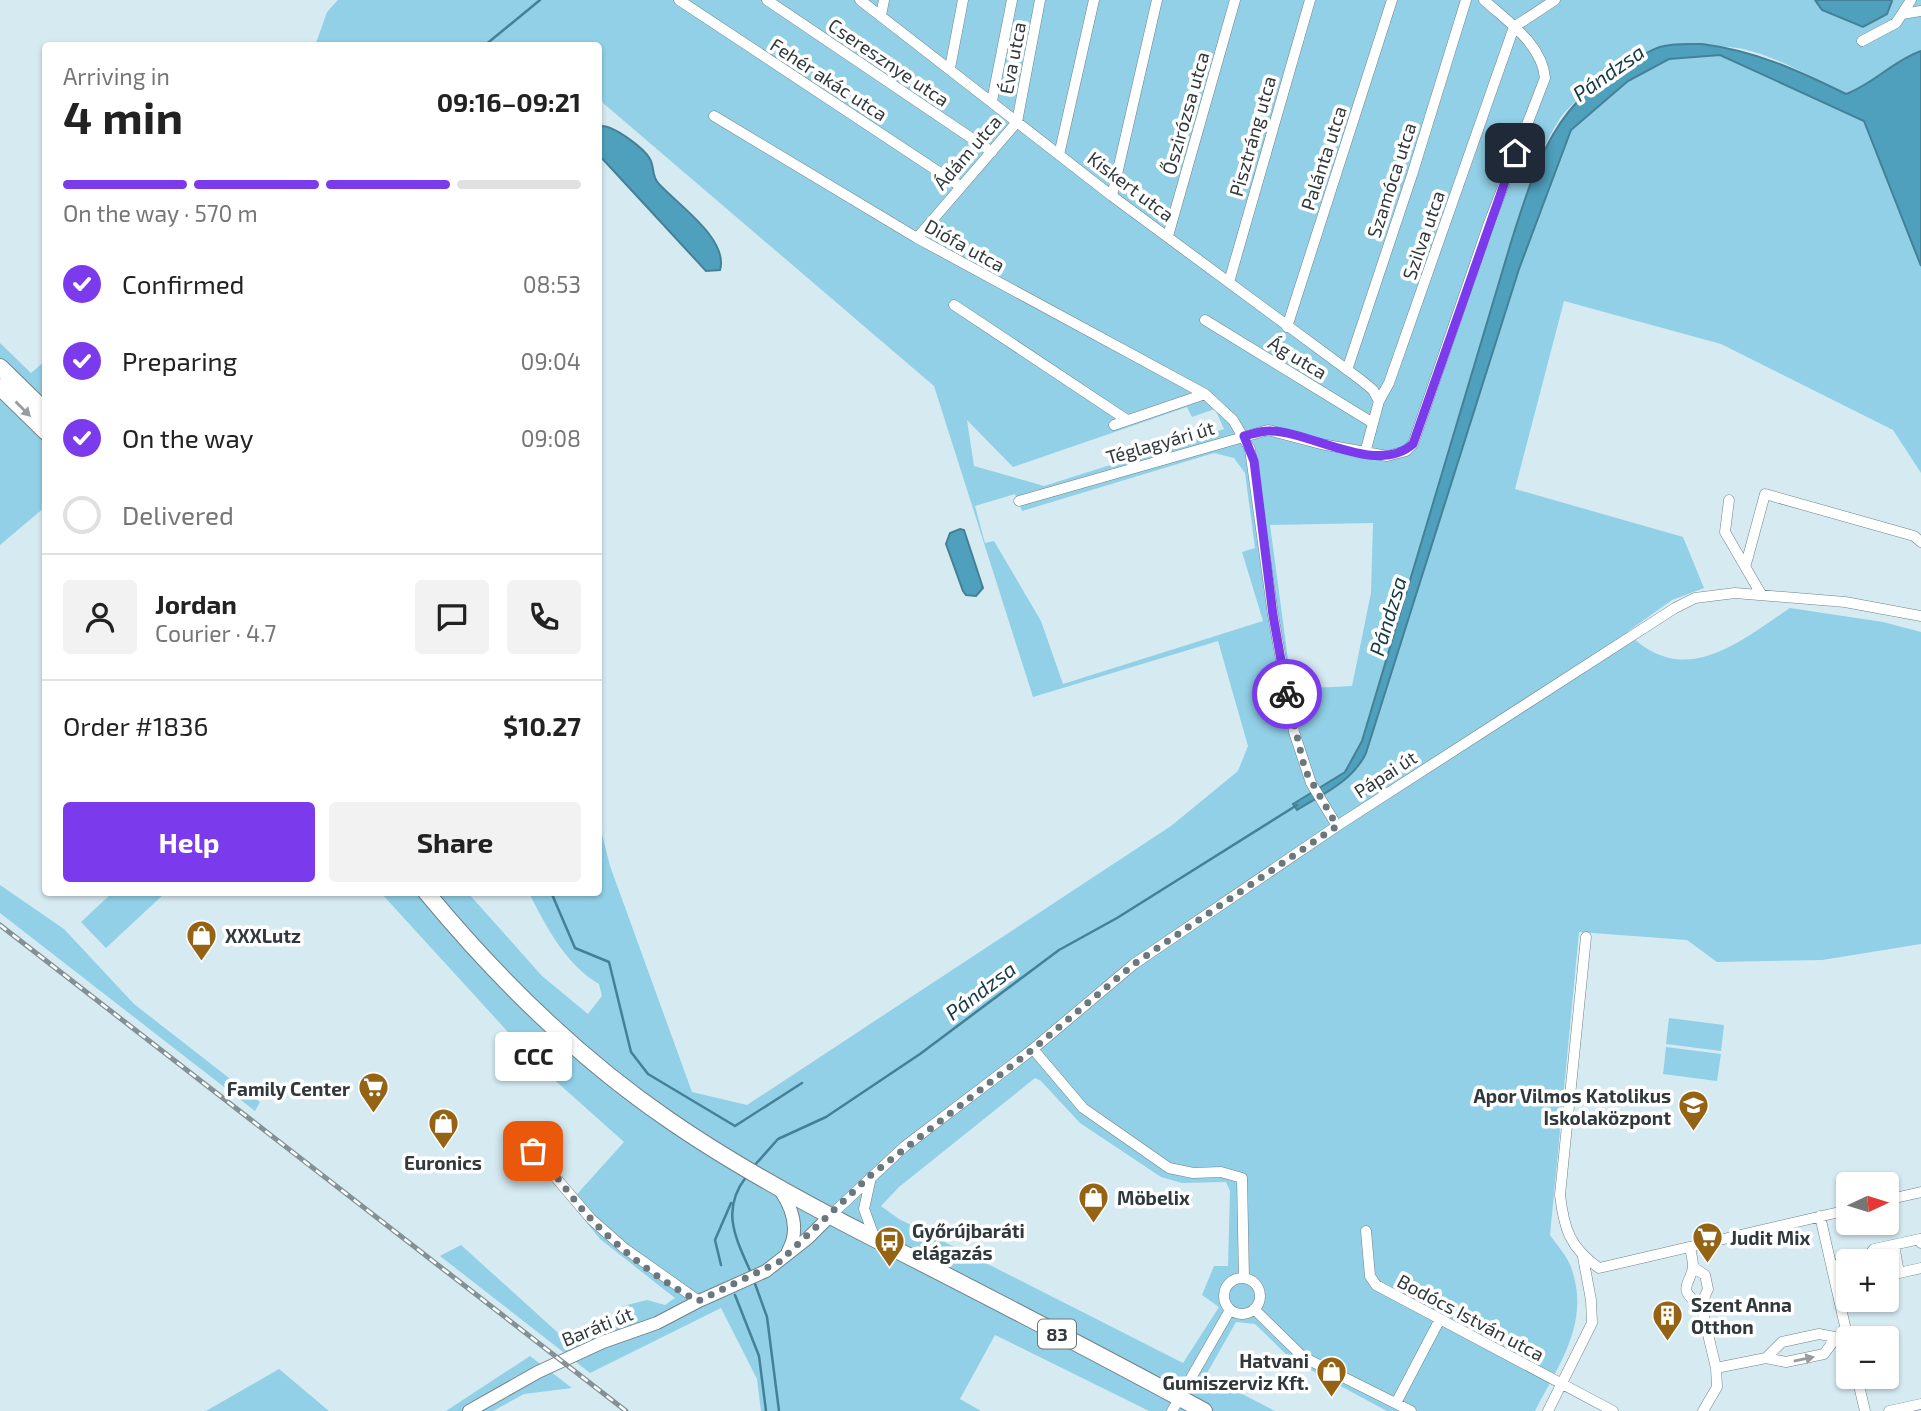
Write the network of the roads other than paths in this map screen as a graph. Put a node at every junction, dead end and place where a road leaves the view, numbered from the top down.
1 (679, 0) edge
2 (767, 0) edge
3 (860, 0) edge
4 (884, 0) edge
5 (963, 0) edge
6 (1012, 0) edge
7 (1040, 0) edge
8 (1094, 0) edge
9 (1157, 0) edge
10 (1235, 0) edge
11 (1310, 0) edge
12 (1392, 0) edge
13 (1466, 0) edge
14 (1484, 0) edge
15 (1555, 0) edge
16 (1911, 0) edge
17 (1921, 11) edge
18 (1902, 14) junction
19 (881, 15) junction
20 (1514, 27) junction
21 (1862, 41) dead end
22 (950, 68) junction
23 (992, 101) junction
24 (714, 116) dead end
25 (1017, 122) junction
26 (992, 152) junction
27 (1059, 155) junction
28 (960, 186) junction
29 (1112, 197) junction
30 (1168, 236) junction
31 (917, 238) junction
32 (1228, 282) junction
33 (954, 305) dead end
34 (1205, 320) dead end
35 (1287, 327) junction
36 (0, 367) edge
37 (1347, 370) junction
38 (0, 387) edge
39 (1205, 394) junction
40 (1379, 401) junction
41 (42, 408) edge
42 (1127, 420) junction
43 (1373, 423) junction
44 (1114, 425) dead end
45 (42, 428) edge
46 (1244, 436) junction
47 (1365, 453) junction
48 (1728, 499) dead end
49 (1019, 501) dead end
50 (1921, 542) edge
51 (1746, 564) junction
52 (1761, 594) junction
53 (1921, 616) edge
54 (1337, 826) junction
55 (429, 896) edge
56 (1586, 937) dead end
57 (1033, 1049) junction
58 (533, 1151) dead end
59 (871, 1175) junction
60 (777, 1187) junction
61 (1921, 1192) edge
62 (1899, 1197) edge
63 (1836, 1213) edge
64 (830, 1216) junction
65 (1820, 1216) junction
66 (1366, 1231) dead end
67 (875, 1239) junction
68 (1921, 1243) edge
69 (1894, 1245) junction
70 (1690, 1248) junction
71 (1874, 1249) edge
72 (1583, 1258) junction
73 (779, 1262) junction
74 (1836, 1265) edge
75 (1832, 1266) junction
76 (1693, 1267) junction
77 (1921, 1268) edge
78 (1244, 1278) junction
79 (698, 1301) junction
80 (1701, 1305) junction
81 (1254, 1309) junction
82 (1230, 1310) junction
83 (1439, 1321) junction
84 (1845, 1326) edge
85 (1835, 1339) joint
86 (1766, 1358) junction
87 (1717, 1368) junction
88 (1562, 1385) junction
89 (1860, 1389) edge
90 (1396, 1403) junction
91 (1175, 1404) edge
92 (1921, 1404) edge
93 (469, 1411) edge
94 (1204, 1411) edge
95 (1410, 1411) edge
96 (1548, 1411) edge
97 (1613, 1411) edge
98 (1703, 1411) edge
99 (1865, 1411) edge
100 (1889, 1411) edge

1 - 28 street, Fehér akác utca
2 - 26 street, Cseresznye utca
3 - 19 street, Kiskert utca
4 - 19 street
5 - 22 street
6 - 23 street
7 - 25 street, Éva utca
8 - 27 street
9 - 29 street
10 - 30 street, Őszirózsa utca
11 - 32 street, Pisztráng utca
12 - 35 street, Palánta utca
13 - 37 street, Szamóca utca
14 - 20 street
15 - 20 street
16 - 18 street
17 - 18 street
18 - 21 street
19 - 22 street, Kiskert utca
20 - 40 street, Szilva utca
20 - 47 street
22 - 23 street, Kiskert utca
23 - 25 street, Kiskert utca
24 - 31 street, Diófa utca
25 - 26 street, Ádám utca
25 - 27 street, Kiskert utca
26 - 28 street, Ádám utca
27 - 29 street, Kiskert utca
28 - 31 street, Ádám utca
29 - 30 street, Kiskert utca
30 - 32 street, Kiskert utca
31 - 39 street, Diófa utca
32 - 35 street, Kiskert utca
33 - 42 street
34 - 43 street, Ág utca
35 - 37 street, Kiskert utca
36 - 41 main road
37 - 40 street, Kiskert utca
38 -> 45 main road
39 - 42 street
39 - 46 street, Diófa utca
40 - 43 street, Szilva utca
42 - 44 street
43 - 47 street, Szilva utca
46 - 47 street
46 - 49 street, Téglagyári út
46 - 54 street, Téglagyári út
48 - 51 street
50 - 51 street
51 - 52 street
52 - 53 street, Pápai út
52 - 54 street, Pápai út
54 - 57 street, Pápai út
55 - 60 main road, 83
56 - 72 street
57 - 59 street, Pápai út
57 - 78 street
58 - 79 street
59 - 64 street, Pápai út
59 - 67 street
60 - 64 main road, 83
60 - 73 street
61 - 62 street
63 - 65 street
64 - 67 main road, 83
64 - 73 street, Baráti út
65 - 70 street
65 - 75 street
66 - 83 street, Bodócs István utca
67 - 91 main road, 83
68 - 69 street
69 - 71 street
69 - 77 street
70 - 72 street
70 - 76 street
72 - 88 street
73 - 79 street, Baráti út
74 - 75 street
75 - 84 street
76 - 80 street
76 - 80 street
78 - 81 street
78 - 82 street
79 - 93 street, Baráti út
80 - 87 street
81 - 82 street
81 - 90 street
82 - 91 street
83 - 88 street, Bodócs István utca
83 - 90 street
85 - 86 street
86 -> 85 street
86 - 87 street
87 - 98 street
88 - 96 street
88 - 97 street, Bodócs István utca
89 - 99 street
90 - 95 street
91 - 94 main road, 83
92 - 100 street

